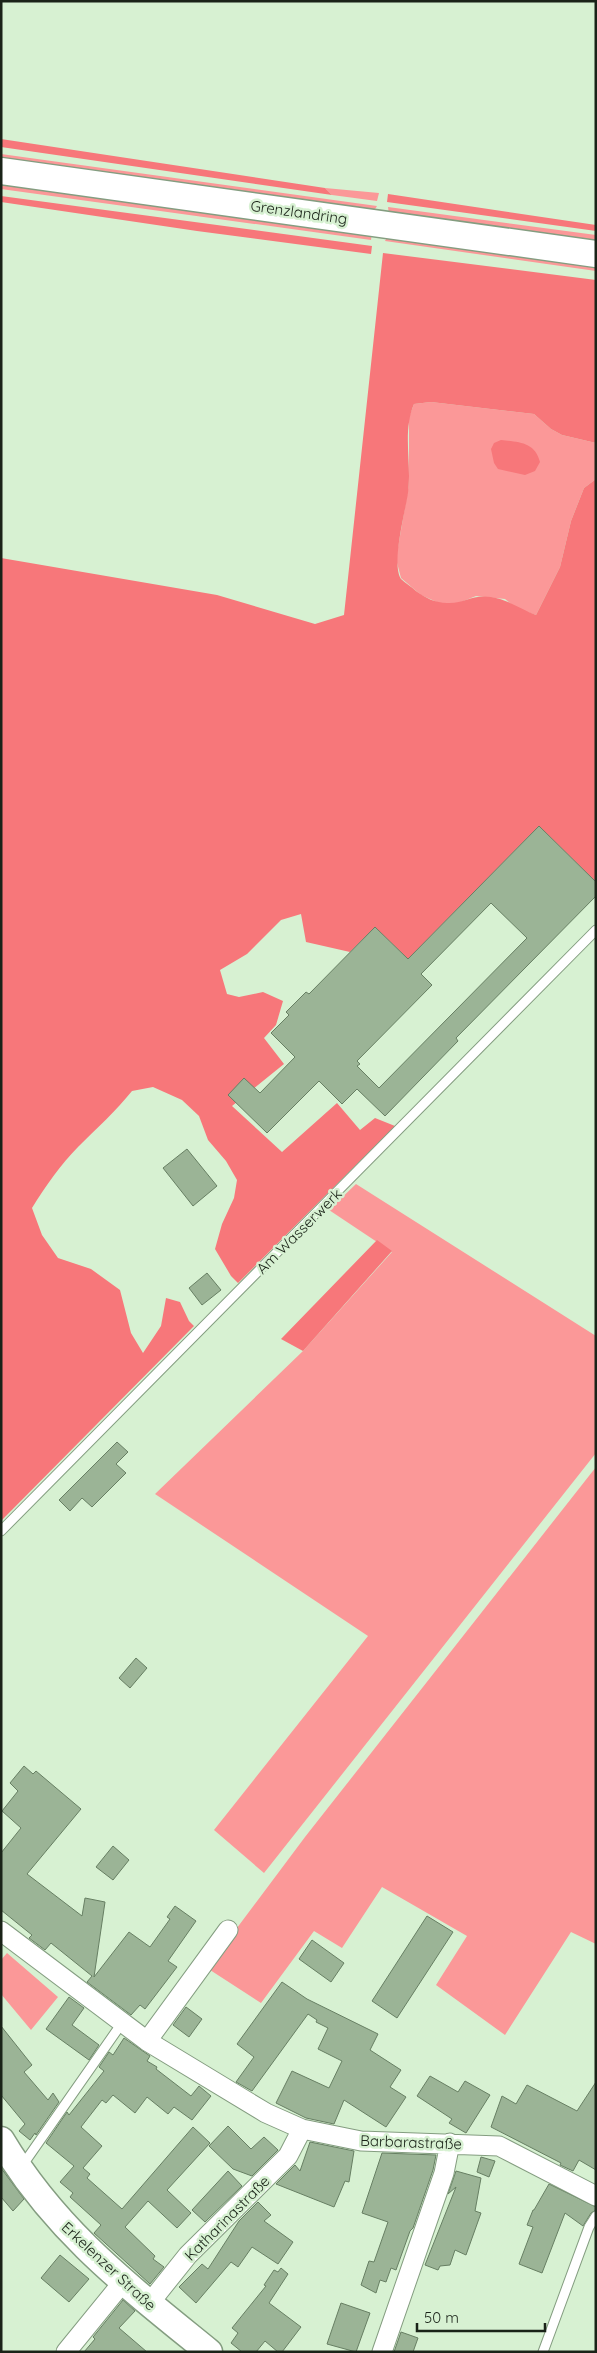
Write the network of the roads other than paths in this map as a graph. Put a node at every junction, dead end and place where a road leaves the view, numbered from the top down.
1 (1, 171) edge
2 (596, 254) edge
3 (596, 930) edge
4 (1, 1531) edge
5 (228, 1930) dead end
6 (1, 1931) edge
7 (122, 2023) junction
8 (147, 2041) junction
9 (302, 2129) junction
10 (1, 2140) edge
11 (450, 2143) junction
12 (19, 2170) junction
13 (596, 2196) edge
14 (596, 2216) edge
15 (123, 2282) junction
16 (148, 2304) junction
17 (66, 2352) edge
18 (209, 2352) edge
19 (382, 2352) edge
20 (543, 2352) edge

1 - 2 main road, Grenzlandring
3 - 4 lane, Am Wasserwerk
5 - 8 street
6 - 7 street, Barbarastraße
7 - 8 street, Barbarastraße
7 - 12 lane
8 - 9 street, Barbarastraße
9 - 11 street, Barbarastraße
9 - 16 street, Katharinastraße
10 - 12 main road, Erkelenzer Straße
11 - 13 street, Barbarastraße
11 - 19 street
12 - 15 main road, Erkelenzer Straße
14 - 20 lane
15 - 16 main road, Erkelenzer Straße
15 - 17 street
16 - 18 main road, Erkelenzer Straße

